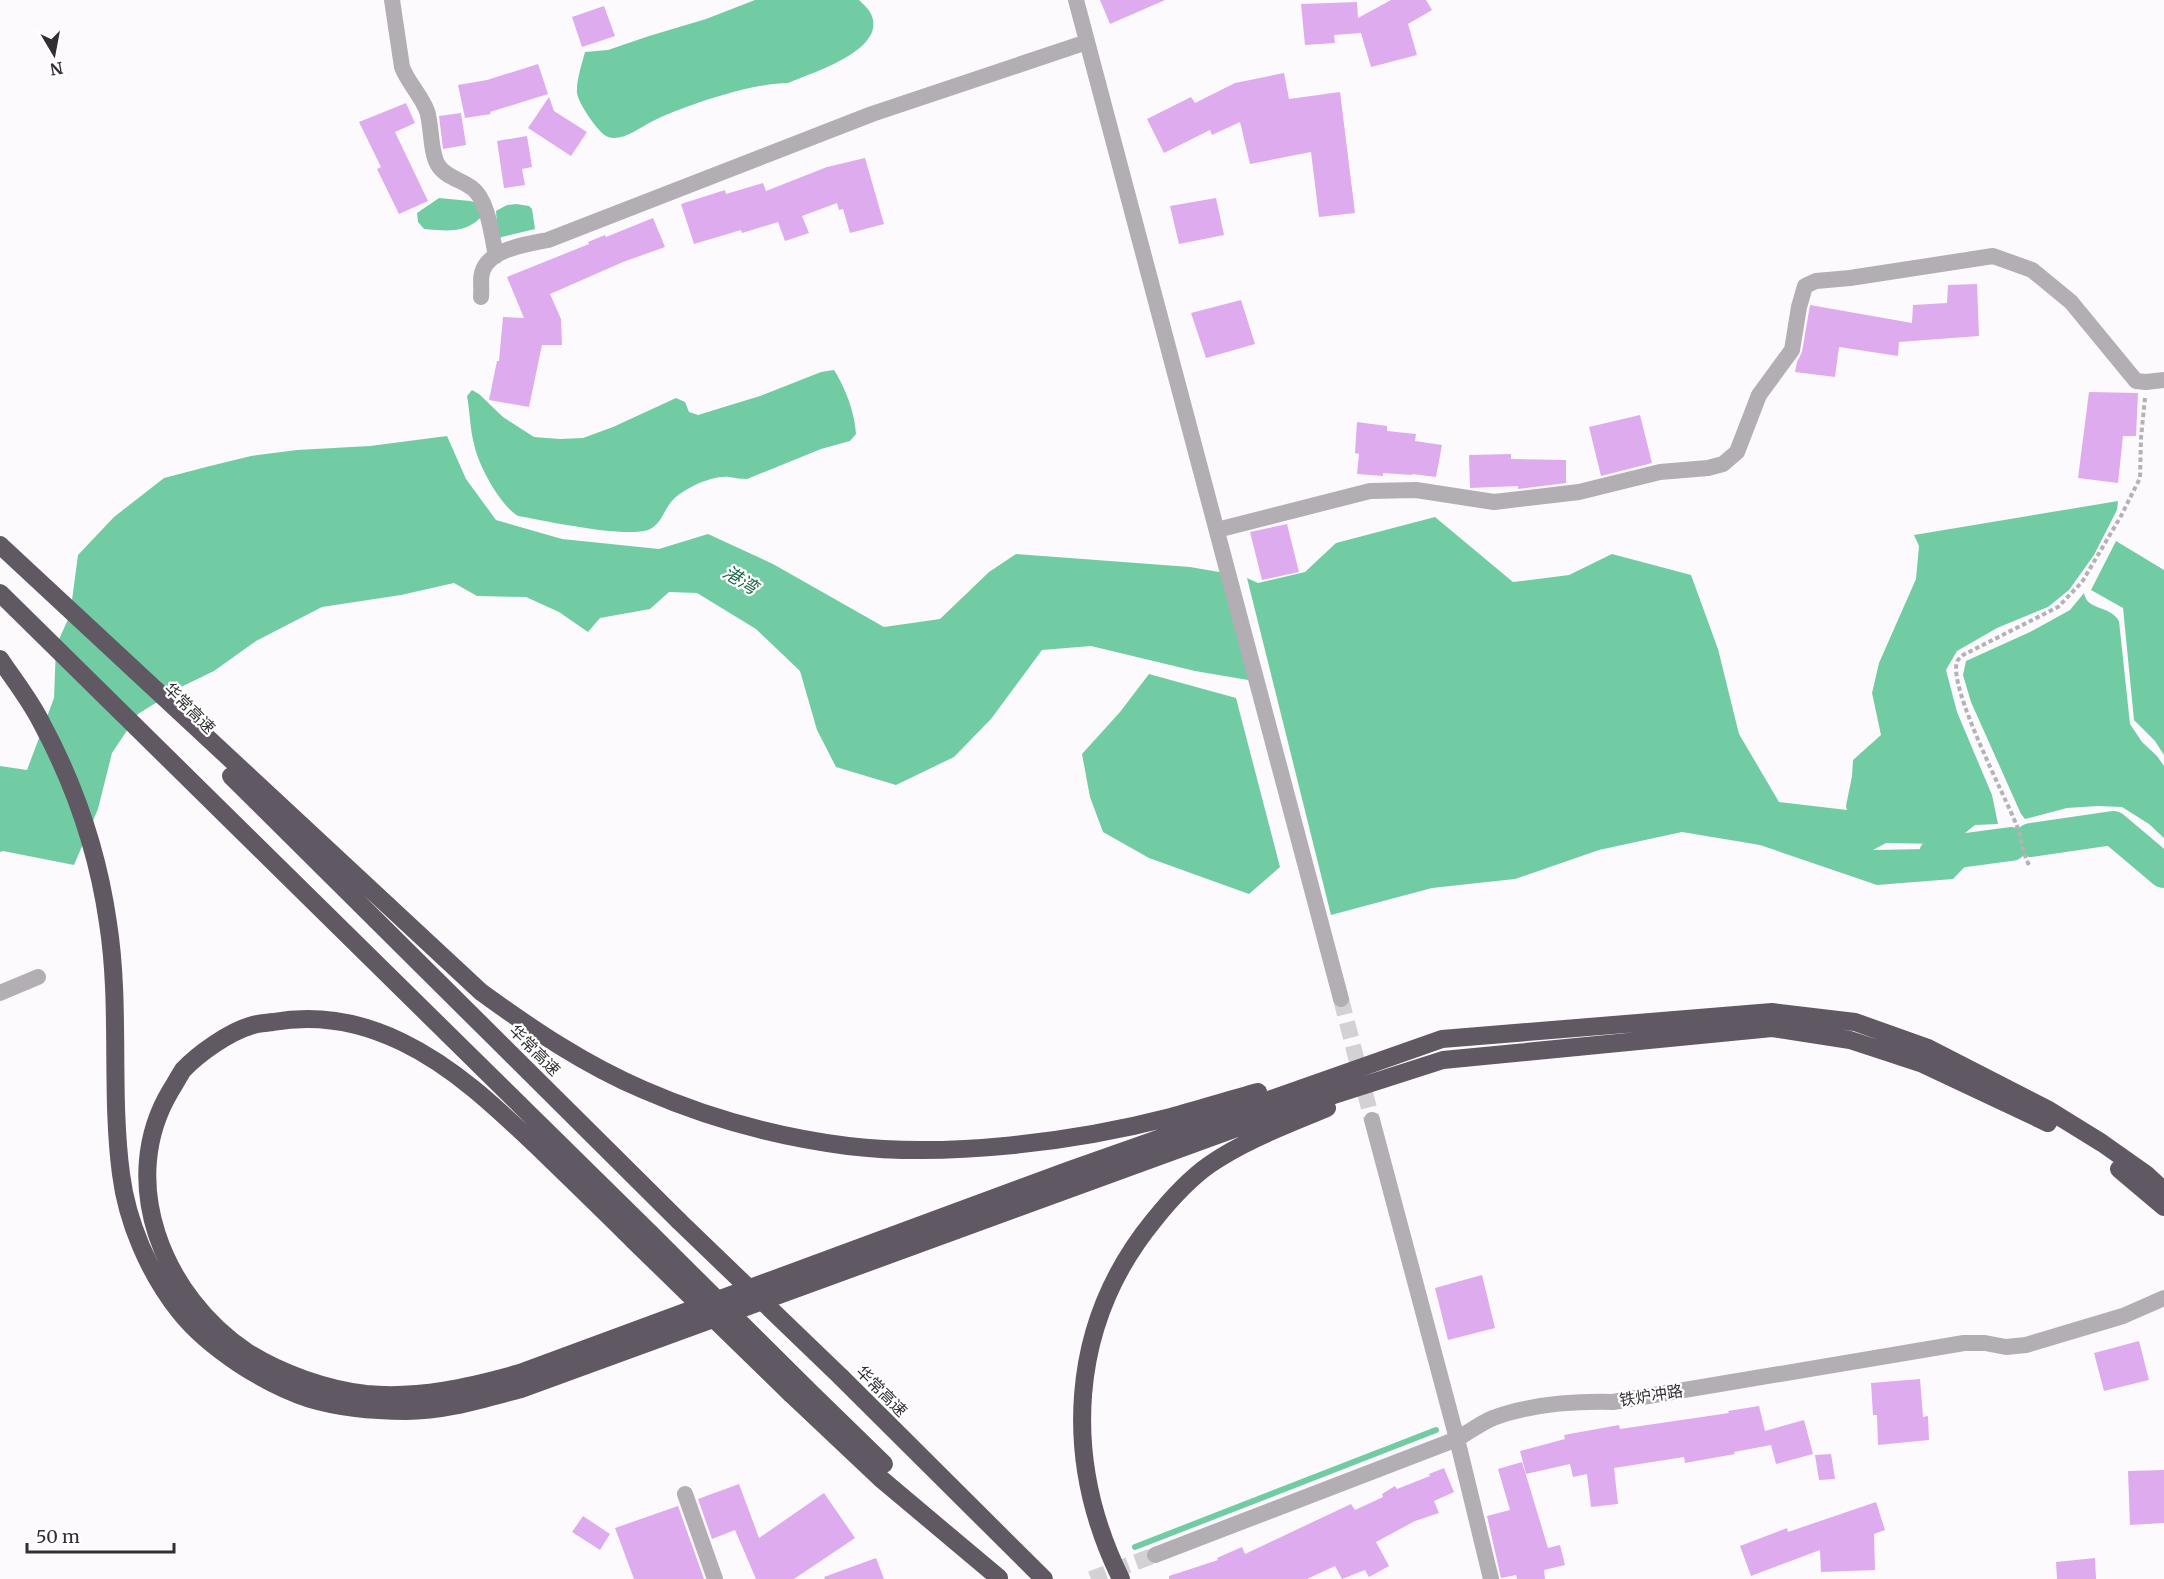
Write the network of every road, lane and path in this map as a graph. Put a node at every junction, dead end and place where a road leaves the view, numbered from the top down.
1 (392, 0) edge
2 (1076, 0) edge
3 (1087, 42) junction
4 (496, 256) junction
5 (481, 297) dead end
6 (2164, 380) edge
7 (2146, 382) junction
8 (1217, 530) junction
9 (0, 546) edge
10 (0, 593) edge
11 (0, 659) edge
12 (2029, 865) dead end
13 (38, 977) dead end
14 (0, 993) edge
15 (1341, 999) tunnel mouth
16 (1442, 1039) junction
17 (1443, 1060) junction
18 (1371, 1120) tunnel mouth
19 (2164, 1191) edge
20 (2164, 1207) edge
21 (642, 1237) junction
22 (2164, 1298) edge
23 (1457, 1439) junction
24 (685, 1494) dead end
25 (1155, 1555) tunnel mouth
26 (715, 1579) edge
27 (999, 1579) edge
28 (1044, 1579) edge
29 (1121, 1579) edge
30 (1491, 1579) edge

1 - 4 street
2 - 3 street
3 - 4 street
3 - 8 street
4 - 5 street
6 - 7 street
7 - 8 street
7 - 12 path
8 - 15 street
9 - 16 highway
9 - 28 highway, 华常高速, bridge
10 - 21 highway
11 - 17 highway
13 - 14 street
16 - 19 highway
16 - 21 highway
17 - 20 highway
17 - 29 highway
18 - 23 street
21 - 27 highway, bridge
22 - 23 street, 铁炉冲路
23 - 25 street, 铁炉冲路
23 - 30 street
24 - 26 street

